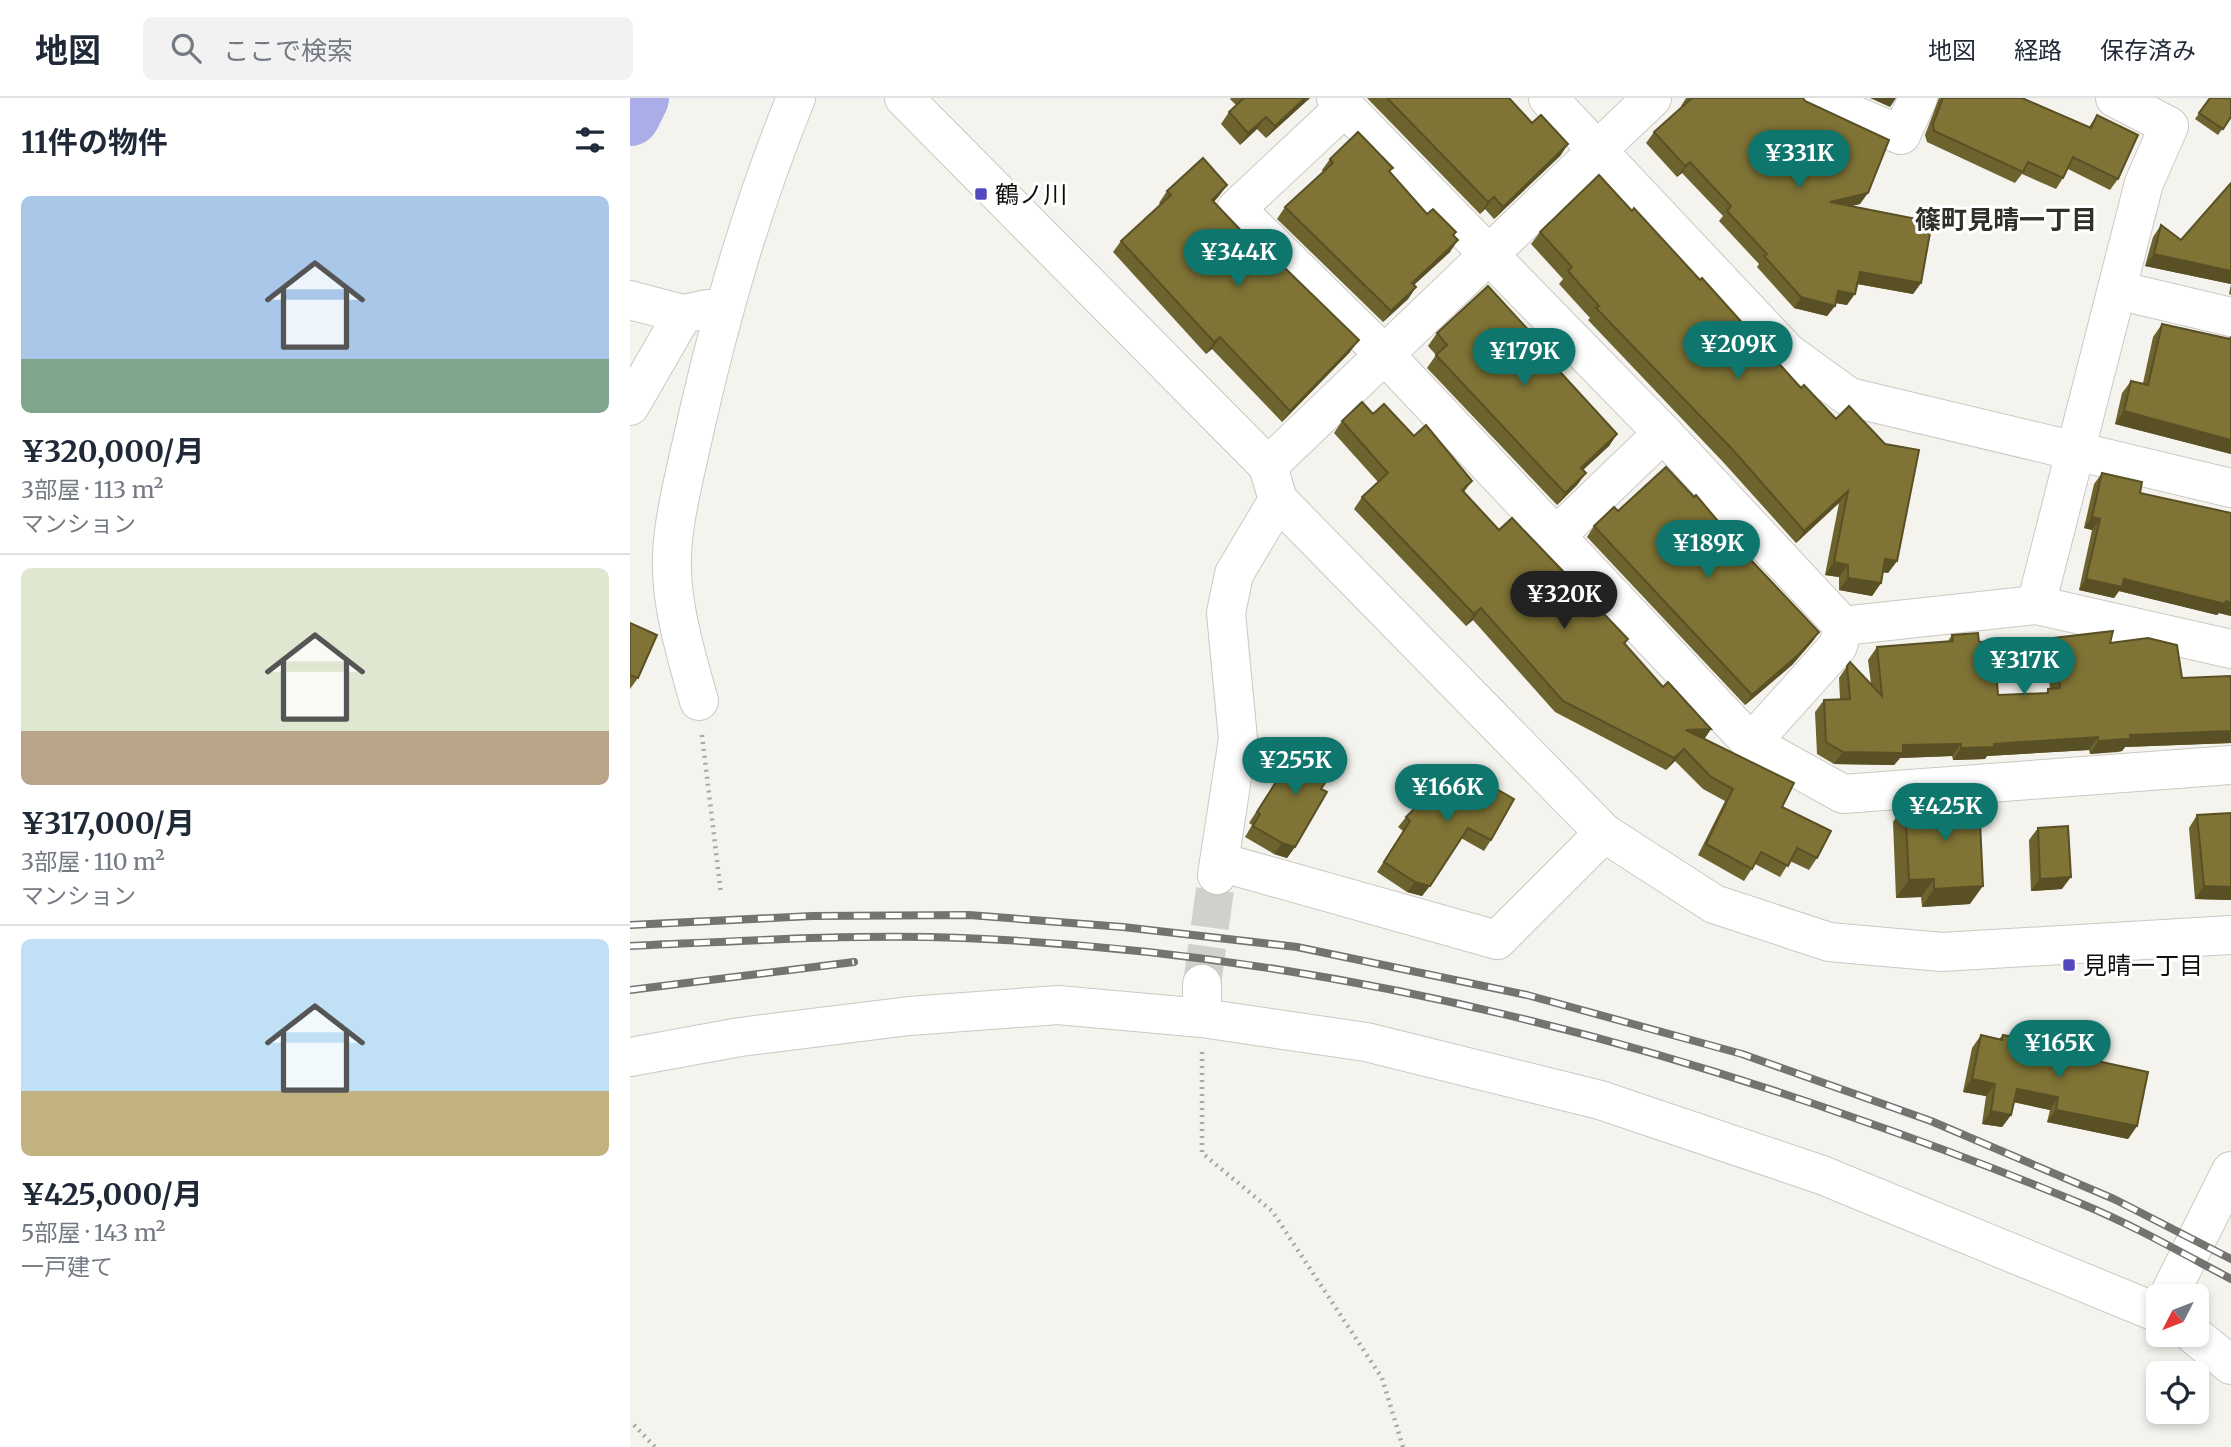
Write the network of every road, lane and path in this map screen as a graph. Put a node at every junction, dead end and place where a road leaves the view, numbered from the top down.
1 (796, 98) edge
2 (904, 98) edge
3 (1548, 98) edge
4 (1653, 98) edge
5 (1814, 98) edge
6 (1918, 98) edge
7 (2115, 98) edge
8 (1341, 103) edge
9 (1596, 150) junction
10 (1491, 255) junction
11 (2117, 290) junction
12 (634, 301) edge
13 (723, 307) junction
14 (683, 314) junction
15 (2231, 317) edge
16 (1385, 355) junction
17 (630, 406) edge
18 (1663, 433) junction
19 (2075, 452) junction
20 (1273, 483) junction
21 (2231, 488) edge
22 (1557, 535) junction
23 (2036, 605) junction
24 (1843, 626) junction
25 (2231, 649) edge
26 (699, 701) joint
27 (1751, 743) junction
28 (2231, 765) edge
29 (1604, 832) junction
30 (720, 894) dead end
31 (2231, 935) edge
32 (1202, 1001) junction
33 (630, 1057) edge
34 (2229, 1180) edge
35 (2175, 1284) edge
36 (2146, 1308) edge
37 (2209, 1347) edge
38 (2231, 1365) edge
39 (634, 1425) dead end
40 (655, 1447) edge
41 (1404, 1447) edge

1 - 13 street
2 - 20 street
3 - 9 street
4 - 9 street
5 - 6 street
7 - 11 street
8 - 10 street
8 - 16 street
9 - 10 street
9 - 19 street
10 - 16 street
10 - 18 street
11 - 15 street
11 - 19 street
12 - 14 street
13 - 14 street
13 - 26 street
14 - 17 street
16 - 20 street
16 - 22 street
18 - 22 street
18 - 24 street
19 - 21 street
19 - 23 street
20 - 29 street
20 - 29 street
22 - 27 street
23 - 24 street
23 - 25 street
24 - 27 street
26 - 30 path
27 - 28 street
29 - 31 street
32 - 33 street
32 - 36 street
32 - 41 path
34 - 35 street
37 - 38 street
39 - 40 path

